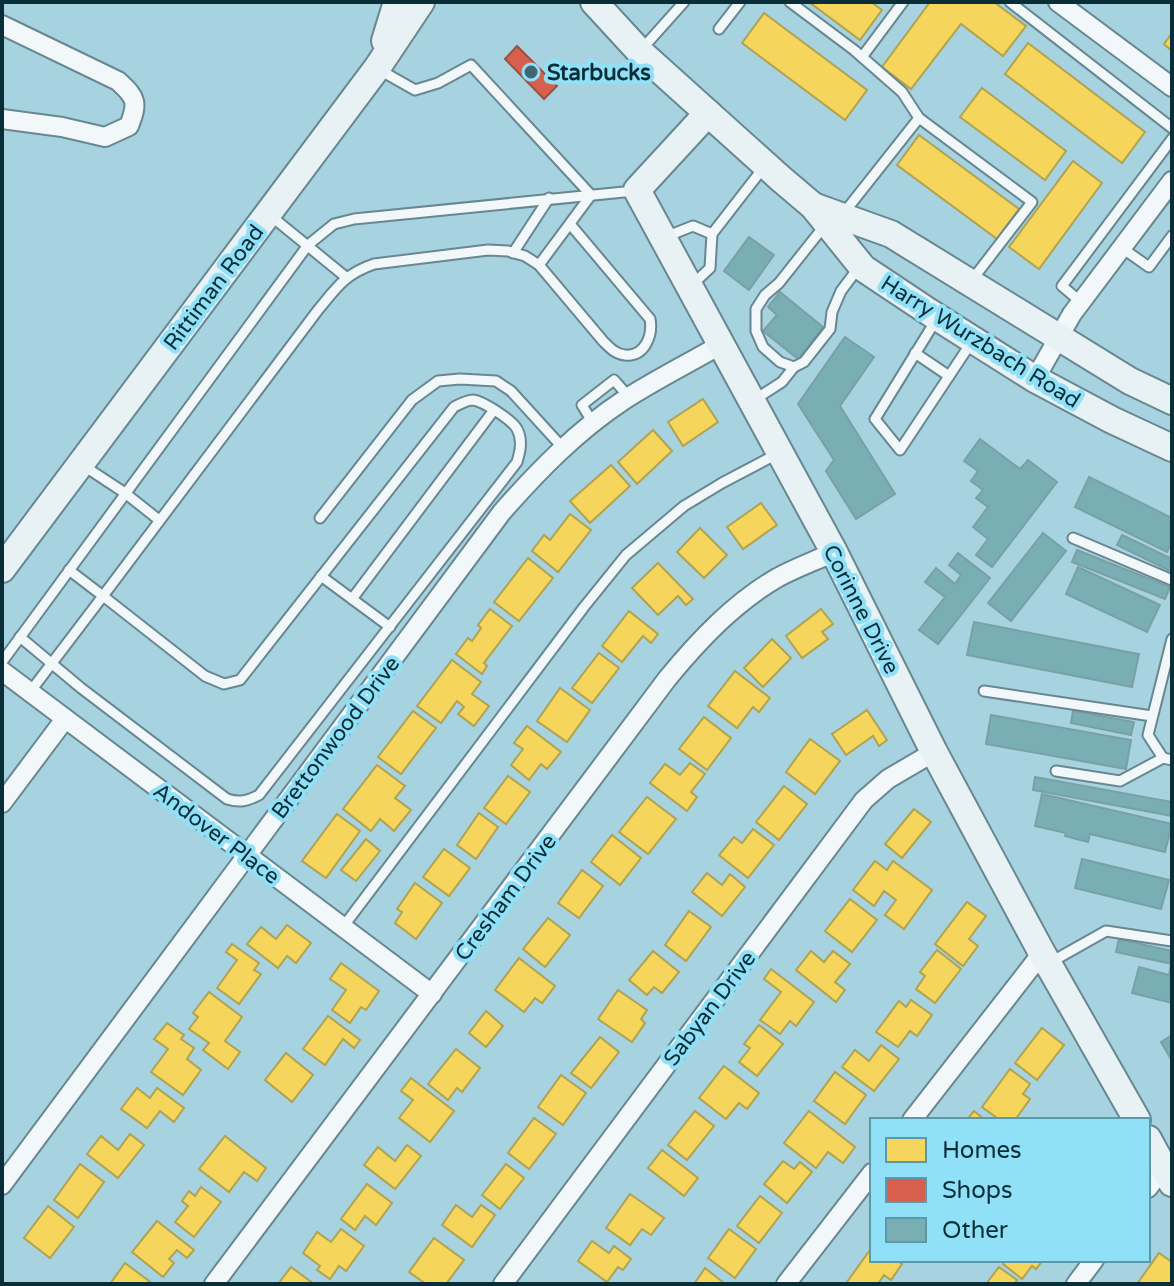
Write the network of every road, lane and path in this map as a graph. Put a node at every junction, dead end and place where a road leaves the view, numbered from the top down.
1 (594, 2) edge
2 (684, 2) edge
3 (740, 2) edge
4 (790, 2) edge
5 (903, 2) edge
6 (1010, 2) edge
7 (1058, 2) edge
8 (417, 5) edge
9 (2, 25) edge
10 (719, 29) dead end
11 (640, 52) junction
12 (862, 57) junction
13 (377, 68) junction
14 (1172, 87) edge
15 (708, 113) junction
16 (919, 118) junction
17 (2, 119) edge
18 (1172, 128) edge
19 (1172, 139) edge
20 (765, 165) junction
21 (1170, 186) edge
22 (637, 190) junction
23 (591, 195) junction
24 (549, 198) junction
25 (268, 214) junction
26 (827, 215) junction
27 (570, 224) junction
28 (712, 234) junction
29 (1172, 236) edge
30 (663, 238) junction
31 (308, 245) junction
32 (1122, 248) junction
33 (513, 253) junction
34 (539, 265) junction
35 (861, 265) junction
36 (347, 278) junction
37 (970, 283) junction
38 (690, 288) junction
39 (1081, 302) junction
40 (938, 317) junction
41 (1059, 338) junction
42 (973, 340) junction
43 (720, 345) junction
44 (915, 353) junction
45 (794, 367) junction
46 (949, 376) junction
47 (1035, 379) junction
48 (1172, 401) edge
49 (752, 402) junction
50 (494, 410) junction
51 (563, 448) junction
52 (1172, 448) edge
53 (780, 453) junction
54 (81, 464) junction
55 (125, 493) junction
56 (320, 518) dead end
57 (159, 520) junction
58 (1073, 538) dead end
59 (834, 552) junction
60 (2, 569) edge
61 (69, 570) junction
62 (321, 576) junction
63 (1172, 580) edge
64 (103, 596) junction
65 (352, 599) junction
66 (390, 627) junction
67 (20, 637) junction
68 (1172, 639) edge
69 (2, 662) edge
70 (52, 663) junction
71 (2, 671) edge
72 (984, 691) dead end
73 (30, 692) junction
74 (1152, 716) junction
75 (65, 719) junction
76 (934, 752) junction
77 (1167, 759) edge
78 (1056, 771) dead end
79 (2, 803) edge
80 (246, 856) junction
81 (343, 927) junction
82 (1172, 941) edge
83 (1045, 958) junction
84 (432, 994) junction
85 (914, 1118) edge
86 (1136, 1118) edge
87 (1150, 1143) edge
88 (1168, 1175) edge
89 (870, 1176) edge
90 (2, 1185) edge
91 (1150, 1187) edge
92 (1092, 1262) edge
93 (214, 1284) edge
94 (503, 1284) edge
95 (786, 1284) edge
96 (1076, 1284) edge

1 - 11 main road, Harry Wurzbach Road
2 - 11 lane
3 - 10 lane
4 - 12 lane
5 - 12 lane
6 - 18 lane
7 - 14 street
8 - 13 main road, Rittiman Road
9 - 17 street
11 - 15 main road, Harry Wurzbach Road
12 - 16 lane
13 - 23 lane
13 - 25 main road, Rittiman Road
15 - 20 main road, Harry Wurzbach Road
15 - 22 main road
16 - 26 lane
16 - 37 lane
19 - 39 lane
20 - 26 main road, Harry Wurzbach Road
20 - 28 lane
21 - 32 street
22 - 23 lane
22 - 30 main road, Corinne Drive
23 - 24 lane
23 - 27 lane
24 - 31 lane
24 - 33 lane
25 - 31 lane
25 - 54 main road, Rittiman Road
26 - 35 main road, Harry Wurzbach Road
26 - 37 main road, Harry Wurzbach Road
26 - 45 lane
27 - 34 lane
27 - 34 lane
28 - 30 lane
28 - 38 lane
29 - 32 lane
30 - 38 main road, Corinne Drive
31 - 36 lane
31 - 55 lane
32 - 39 street
33 - 34 lane
33 - 36 lane
35 - 40 main road, Harry Wurzbach Road
35 - 45 lane
36 - 57 lane
37 - 41 main road, Harry Wurzbach Road
38 - 43 main road, Corinne Drive
39 - 41 street
40 - 42 main road, Harry Wurzbach Road
40 - 44 lane
41 - 47 street
41 - 48 main road, Harry Wurzbach Road
42 - 46 lane
42 - 47 main road, Harry Wurzbach Road
43 - 49 main road, Corinne Drive
43 - 51 street, Brettonwood Drive
44 - 46 lane
44 - 46 lane
45 - 49 lane
47 - 52 main road, Harry Wurzbach Road
49 - 53 main road, Corinne Drive
50 - 62 lane
50 - 65 lane
50 - 66 lane
51 - 56 lane
51 - 80 street, Brettonwood Drive
53 - 59 main road, Corinne Drive
53 - 81 lane
54 - 55 lane
54 - 60 main road, Rittiman Road
55 - 57 lane
55 - 61 lane
57 - 64 lane
58 - 63 lane
59 - 76 main road, Corinne Drive
59 - 84 street, Cresham Drive
61 - 64 lane
61 - 67 lane
62 - 64 lane
62 - 65 lane
64 - 70 lane
65 - 66 lane
66 - 70 lane
67 - 69 lane
67 - 70 lane
68 - 74 lane
70 - 73 lane
71 - 73 street, Andover Place
72 - 74 lane
73 - 75 street, Andover Place
74 - 77 lane
75 - 79 street
75 - 80 street, Andover Place
76 - 83 main road, Corinne Drive
76 - 94 street, Sabyan Drive
77 - 78 lane
80 - 81 street, Andover Place
80 - 90 street, Brettonwood Drive
81 - 84 street, Andover Place
82 - 83 lane
83 - 85 street
83 - 86 main road, Corinne Drive
84 - 93 street, Cresham Drive
87 - 88 main road
88 - 91 street
89 - 95 street
92 - 96 street

